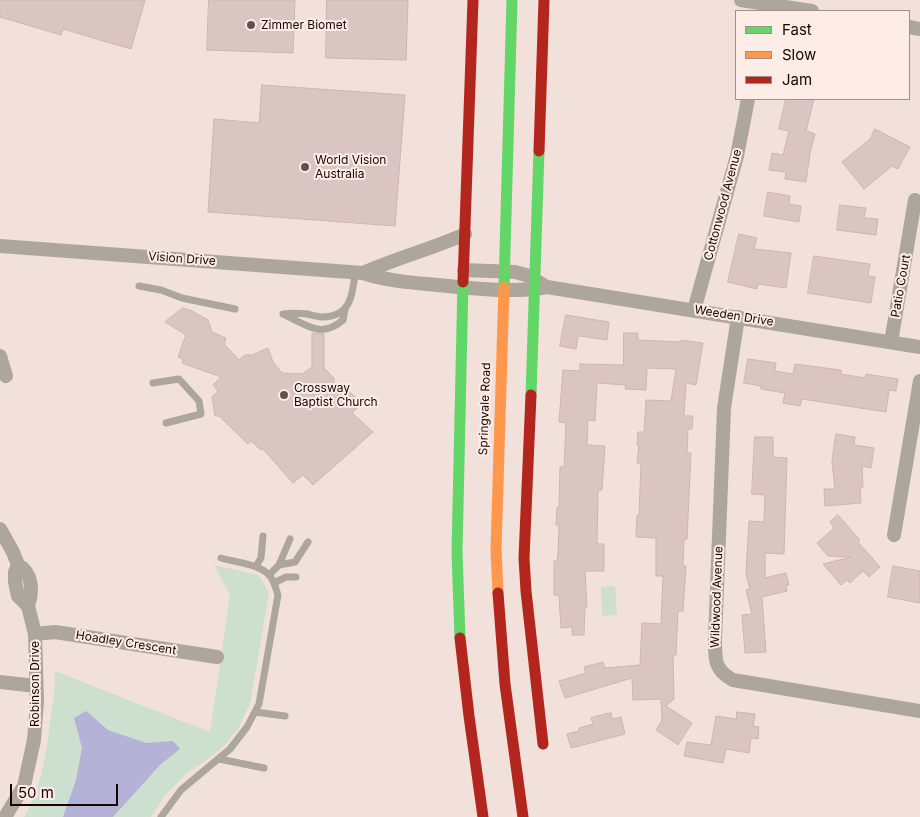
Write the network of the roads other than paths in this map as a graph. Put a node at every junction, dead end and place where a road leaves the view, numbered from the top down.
1 (473, 0) edge
2 (512, 0) edge
3 (544, 0) edge
4 (741, 0) edge
5 (762, 7) edge
6 (800, 10) edge
7 (748, 100) edge
8 (915, 200) dead end
9 (465, 234) junction
10 (0, 246) edge
11 (464, 270) junction
12 (359, 272) junction
13 (503, 272) junction
14 (139, 286) dead end
15 (539, 286) junction
16 (463, 287) junction
17 (503, 290) junction
18 (236, 309) dead end
19 (345, 309) junction
20 (694, 310) junction
21 (738, 317) junction
22 (891, 342) junction
23 (920, 347) edge
24 (920, 381) edge
25 (153, 383) dead end
26 (166, 424) dead end
27 (0, 529) edge
28 (894, 535) dead end
29 (263, 536) dead end
30 (290, 539) dead end
31 (308, 542) dead end
32 (221, 558) dead end
33 (279, 565) junction
34 (256, 566) junction
35 (269, 574) junction
36 (296, 577) dead end
37 (274, 583) junction
38 (35, 634) junction
39 (217, 657) dead end
40 (0, 682) edge
41 (36, 686) junction
42 (920, 710) edge
43 (255, 712) junction
44 (285, 716) dead end
45 (543, 744) dead end
46 (219, 760) junction
47 (264, 768) dead end
48 (5, 817) edge
49 (161, 817) edge
50 (483, 817) edge
51 (523, 817) edge

1 - 9 main road, Springvale Road
2 - 13 main road, Springvale Road
3 - 15 main road
4 - 5 street
5 - 6 street
7 - 20 street, Cottonwood Avenue
8 - 22 street, Patio Court
9 - 11 main road, Springvale Road
9 - 12 street, Vision Drive
10 - 12 street, Vision Drive
11 - 13 street, Weeden Drive
11 - 16 main road, Springvale Road
12 - 16 street, Vision Drive
12 - 19 lane
13 - 15 street, Weeden Drive
13 - 17 main road, Springvale Road
14 - 18 lane
15 - 17 street, Weeden Drive
15 - 20 street, Weeden Drive
15 - 45 main road
16 - 17 street, Weeden Drive
16 - 50 main road, Springvale Road
17 - 51 main road, Springvale Road
19 - 19 lane
20 - 21 street, Weeden Drive
21 - 22 street, Weeden Drive
21 - 42 street, Wildwood Avenue
22 - 23 street, Weeden Drive
24 - 28 street
25 - 26 lane
27 - 38 street, Robinson Drive
29 - 34 lane
30 - 33 lane
31 - 33 lane
32 - 34 lane
33 - 35 lane
34 - 35 lane
35 - 37 lane
36 - 37 lane
37 - 43 lane
38 - 39 street, Hoadley Crescent
38 - 41 street, Robinson Drive
40 - 41 street
41 - 48 street, Robinson Drive
43 - 44 lane
43 - 46 lane
46 - 47 lane
46 - 49 lane

